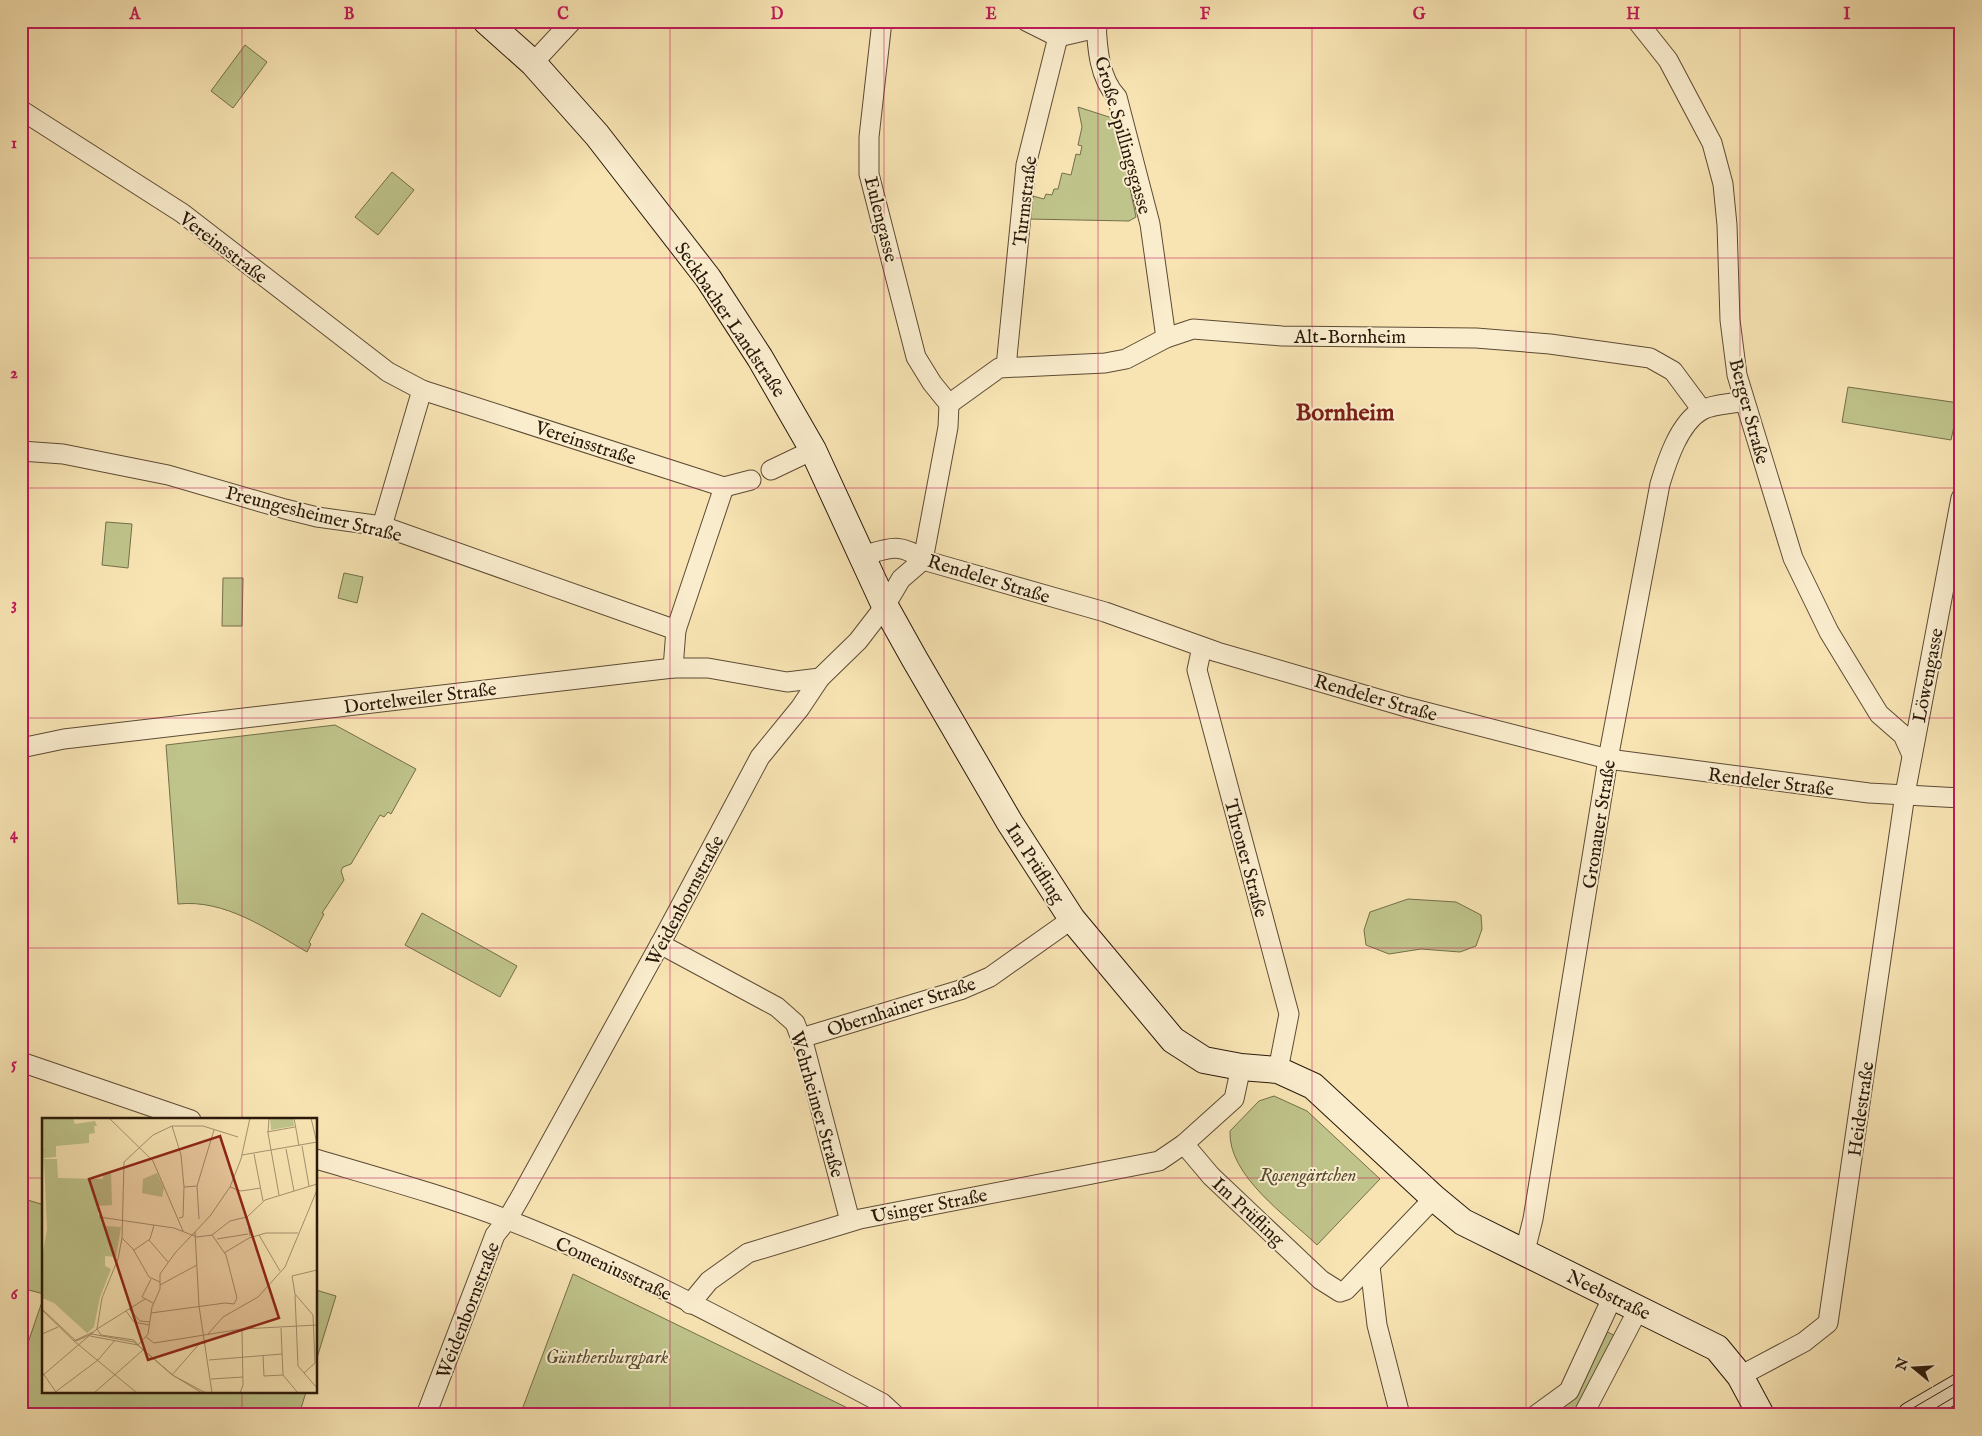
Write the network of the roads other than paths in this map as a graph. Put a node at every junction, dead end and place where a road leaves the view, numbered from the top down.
1 (486, 21) edge
2 (572, 21) edge
3 (882, 21) edge
4 (1026, 21) edge
5 (1637, 21) edge
6 (1096, 25) edge
7 (1058, 37) junction
8 (533, 63) junction
9 (21, 110) edge
10 (1166, 338) junction
11 (1006, 368) junction
12 (422, 390) junction
13 (1744, 401) junction
14 (949, 404) junction
15 (1702, 410) junction
16 (813, 450) junction
17 (21, 451) edge
18 (771, 470) dead end
19 (751, 480) dead end
20 (724, 487) junction
21 (1961, 498) edge
22 (382, 526) junction
23 (862, 556) junction
24 (923, 560) junction
25 (885, 606) junction
26 (676, 630) junction
27 (1202, 647) junction
28 (673, 668) junction
29 (820, 678) junction
30 (21, 748) edge
31 (1912, 755) junction
32 (1608, 759) junction
33 (1905, 794) junction
34 (1961, 798) edge
35 (1072, 919) junction
36 (660, 944) junction
37 (801, 1038) junction
38 (21, 1062) edge
39 (1241, 1067) junction
40 (1278, 1070) junction
41 (185, 1118) edge
42 (1184, 1144) junction
43 (318, 1160) edge
44 (1434, 1198) junction
45 (507, 1220) junction
46 (850, 1221) junction
47 (1525, 1251) junction
48 (1370, 1266) junction
49 (1613, 1296) junction
50 (690, 1304) junction
51 (1638, 1308) junction
52 (1740, 1376) junction
53 (1961, 1386) edge
54 (426, 1415) edge
55 (895, 1415) edge
56 (1400, 1415) edge
57 (1536, 1415) edge
58 (1583, 1415) edge
59 (1761, 1415) edge
60 (1911, 1415) edge

1 - 8 main road, Seckbacher Landstraße
2 - 8 street
3 - 14 street, Eulengasse
4 - 7 street
5 - 13 street, Berger Straße
6 - 7 street
6 - 10 street, Große Spillingsgasse
7 - 11 street, Turmstraße
8 - 16 main road, Seckbacher Landstraße
9 - 12 street, Vereinsstraße
10 - 11 street, Alt-Bornheim
10 - 15 street, Alt-Bornheim
11 - 14 street, Alt-Bornheim
12 - 20 street, Vereinsstraße
12 - 22 street
13 - 15 street
13 - 31 street, Berger Straße
14 - 24 street
15 - 32 street, Gronauer Straße
16 - 18 street
16 - 23 main road, Seckbacher Landstraße
17 - 22 street, Preungesheimer Straße
19 - 20 street
20 - 26 street
21 - 31 street, Löwengasse
22 - 26 street, Preungesheimer Straße
23 - 24 street, Rendeler Straße
23 - 25 main road, Seckbacher Landstraße
24 - 25 street, Weidenbornstraße
24 - 27 street, Rendeler Straße
25 - 29 street, Weidenbornstraße
25 - 35 main road, Im Prüfling
26 - 28 street
27 - 32 street, Rendeler Straße
27 - 40 street, Throner Straße
28 - 29 street, Dortelweiler Straße
28 - 30 street, Dortelweiler Straße
29 - 36 street, Weidenbornstraße
31 - 33 street, Löwengasse
32 - 33 street, Rendeler Straße
32 - 47 street, Gronauer Straße
33 - 34 street, Rendeler Straße
33 - 52 street, Heidestraße
35 - 37 street, Obernhainer Straße
35 - 39 main road, Im Prüfling
36 - 37 street, Wehrheimer Straße
36 - 45 street, Weidenbornstraße
37 - 46 street, Wehrheimer Straße
38 - 41 street
39 - 40 main road, Im Prüfling
39 - 42 street
40 - 44 main road, Im Prüfling
42 - 46 street, Usinger Straße
42 - 48 street, Im Prüfling
43 - 45 street, Comeniusstraße
44 - 47 main road, Neebstraße
44 - 48 street, Im Prüfling
45 - 50 street, Comeniusstraße
45 - 54 street, Weidenbornstraße
46 - 50 street, Usinger Straße
47 - 49 main road, Neebstraße
48 - 56 street
49 - 51 main road, Neebstraße
49 - 57 street
50 - 55 street, Comeniusstraße
51 - 52 main road, Neebstraße
51 - 58 street
52 - 59 main road, Neebstraße
53 - 60 main road

